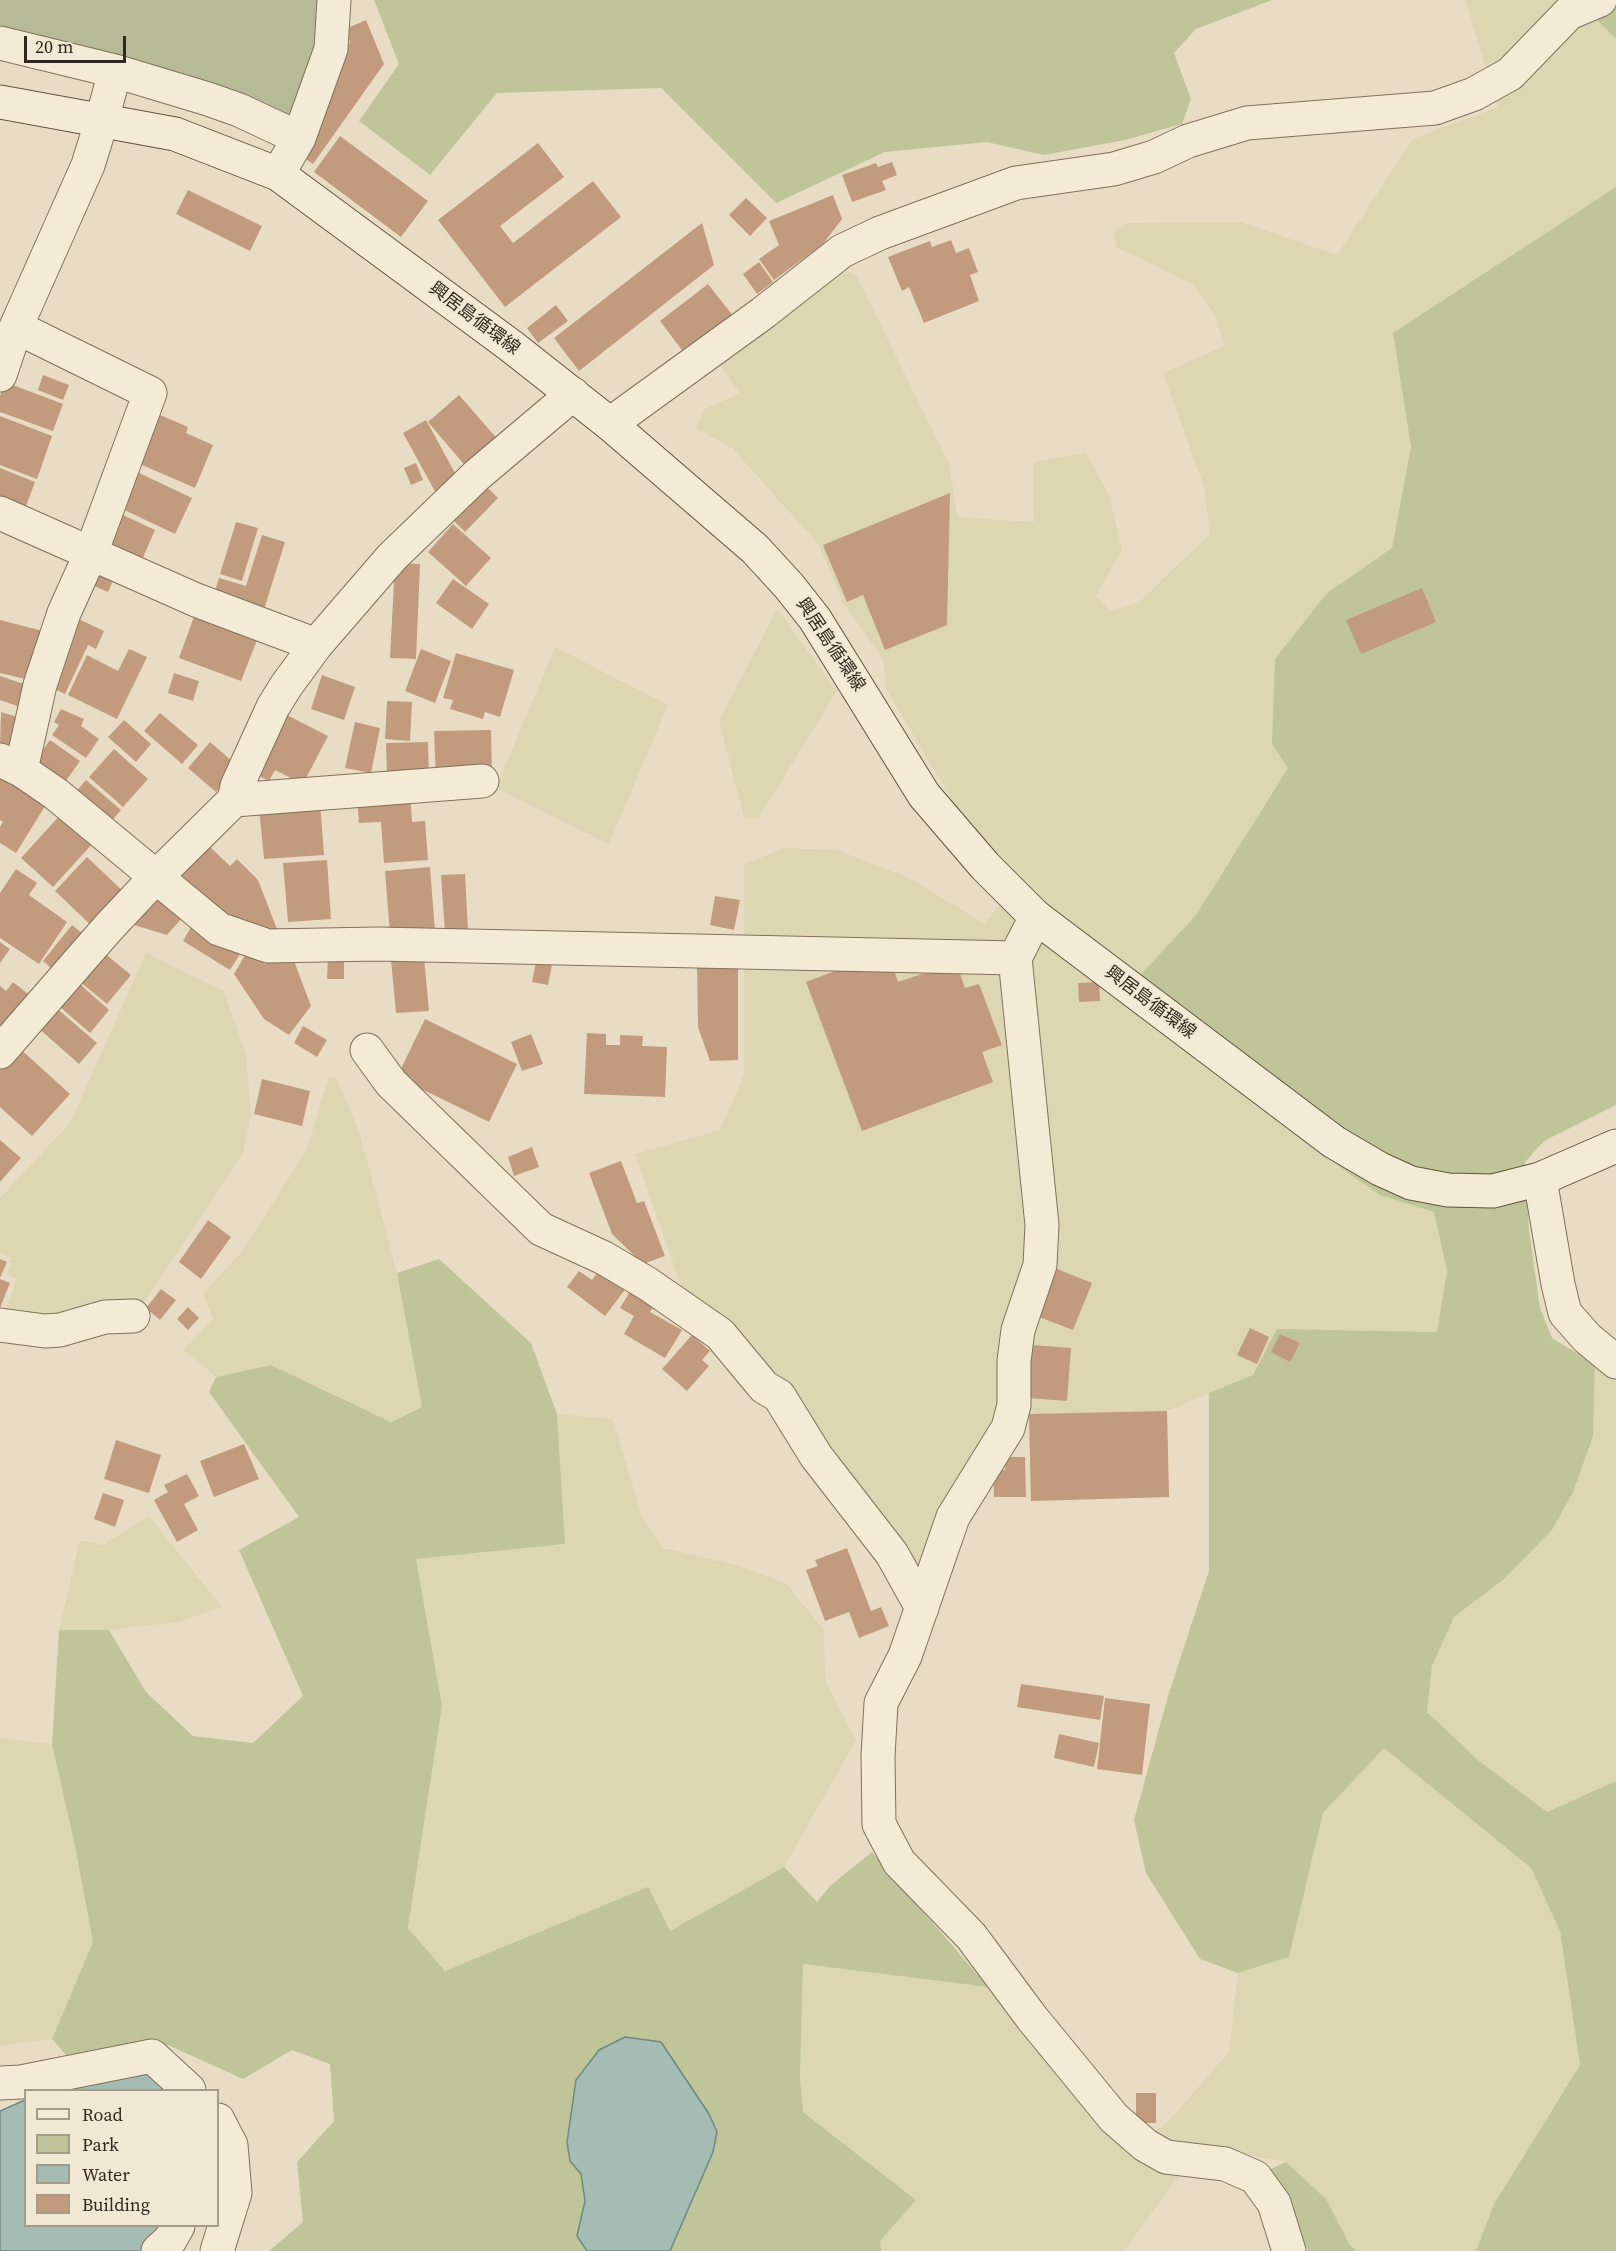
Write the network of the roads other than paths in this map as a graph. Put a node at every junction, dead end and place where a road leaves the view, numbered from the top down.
1 (334, 0) edge
2 (1600, 0) edge
3 (0, 43) edge
4 (109, 92) junction
5 (0, 102) edge
6 (299, 138) junction
7 (279, 174) junction
8 (16, 327) junction
9 (0, 375) edge
10 (573, 394) junction
11 (610, 424) junction
12 (0, 513) edge
13 (91, 553) junction
14 (316, 645) junction
15 (11, 765) edge
16 (482, 781) dead end
17 (234, 800) junction
18 (155, 878) junction
19 (1036, 917) junction
20 (1016, 958) junction
21 (367, 1050) dead end
22 (0, 1052) edge
23 (1616, 1146) edge
24 (1540, 1179) junction
25 (133, 1317) dead end
26 (0, 1325) edge
27 (1616, 1362) edge
28 (922, 1608) junction
29 (0, 2084) edge
30 (182, 2087) edge
31 (219, 2122) edge
32 (177, 2227) edge
33 (158, 2251) edge
34 (217, 2251) edge
35 (1289, 2251) edge

1 - 6 street
2 - 11 street
3 - 4 street
4 - 5 street, 興居島循環線
4 - 6 street
4 - 7 street, 興居島循環線
4 - 8 street
6 - 7 street
7 - 10 street, 興居島循環線
8 - 9 street
8 - 13 street
10 - 11 street, 興居島循環線
10 - 14 street
11 - 19 street, 興居島循環線
12 - 13 street
13 - 14 street
13 - 15 street
14 - 17 street
15 - 18 street
16 - 17 street
17 - 18 street
18 - 20 street
18 - 22 street
19 - 20 street
19 - 24 street, 興居島循環線
20 - 28 street
21 - 28 street
23 - 24 street, 興居島循環線
24 - 27 street
25 - 26 street
28 - 35 street
29 - 30 street
31 - 34 street
32 - 33 street

